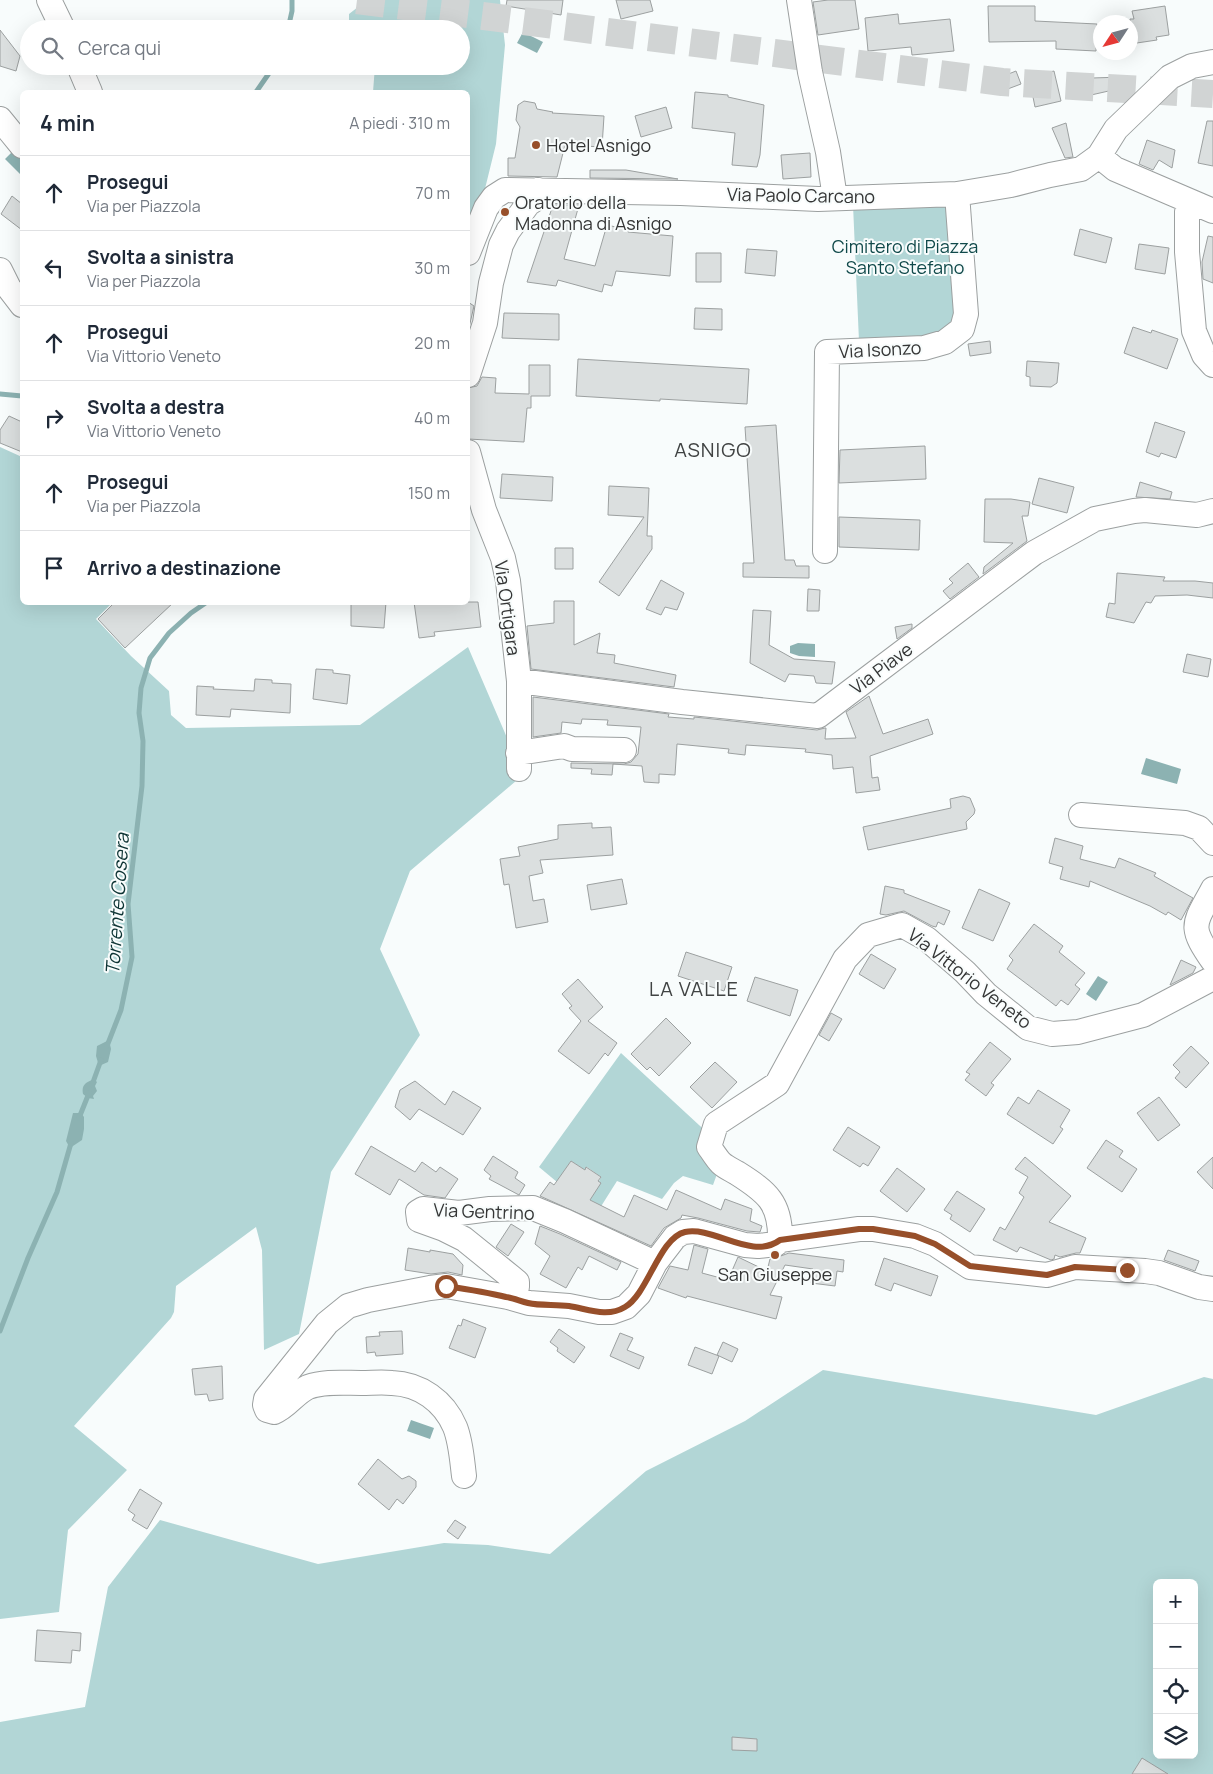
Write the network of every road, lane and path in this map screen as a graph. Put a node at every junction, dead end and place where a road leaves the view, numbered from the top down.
1 (49, 0) edge
2 (799, 0) edge
3 (59, 20) edge
4 (1213, 62) edge
5 (83, 75) edge
6 (89, 90) edge
7 (0, 119) edge
8 (20, 144) edge
9 (1099, 156) junction
10 (538, 190) junction
11 (957, 194) junction
12 (835, 198) junction
13 (1190, 202) junction
14 (1213, 211) edge
15 (470, 247) edge
16 (0, 270) edge
17 (20, 302) edge
18 (1213, 365) edge
19 (470, 369) edge
20 (470, 459) edge
21 (1213, 511) edge
22 (825, 551) dead end
23 (519, 681) junction
24 (624, 750) dead end
25 (1081, 815) dead end
26 (1213, 843) edge
27 (1213, 889) edge
28 (1213, 960) edge
29 (1213, 978) edge
30 (780, 1240) junction
31 (655, 1263) junction
32 (1208, 1290) edge
33 (508, 1297) junction
34 (464, 1476) dead end

1 - 3 street
2 - 12 street
4 - 9 street
5 - 6 street
7 - 8 street
9 - 11 street, Via Paolo Carcano
9 - 13 street
10 - 12 street, Via Paolo Carcano
10 - 15 street, Via Paolo Carcano
10 - 19 street
11 - 12 street, Via Paolo Carcano
11 - 22 street, Via Isonzo
13 - 14 street
13 - 18 street
16 - 17 street
20 - 23 street, Via Ortigara
21 - 23 street, Via Piave
23 - 24 street, Via Ortigara
25 - 26 street
27 - 28 street
29 - 30 street, Via Vittorio Veneto
30 - 31 street
30 - 32 street
31 - 33 street
31 - 33 street, Via Gentrino
33 - 34 street

